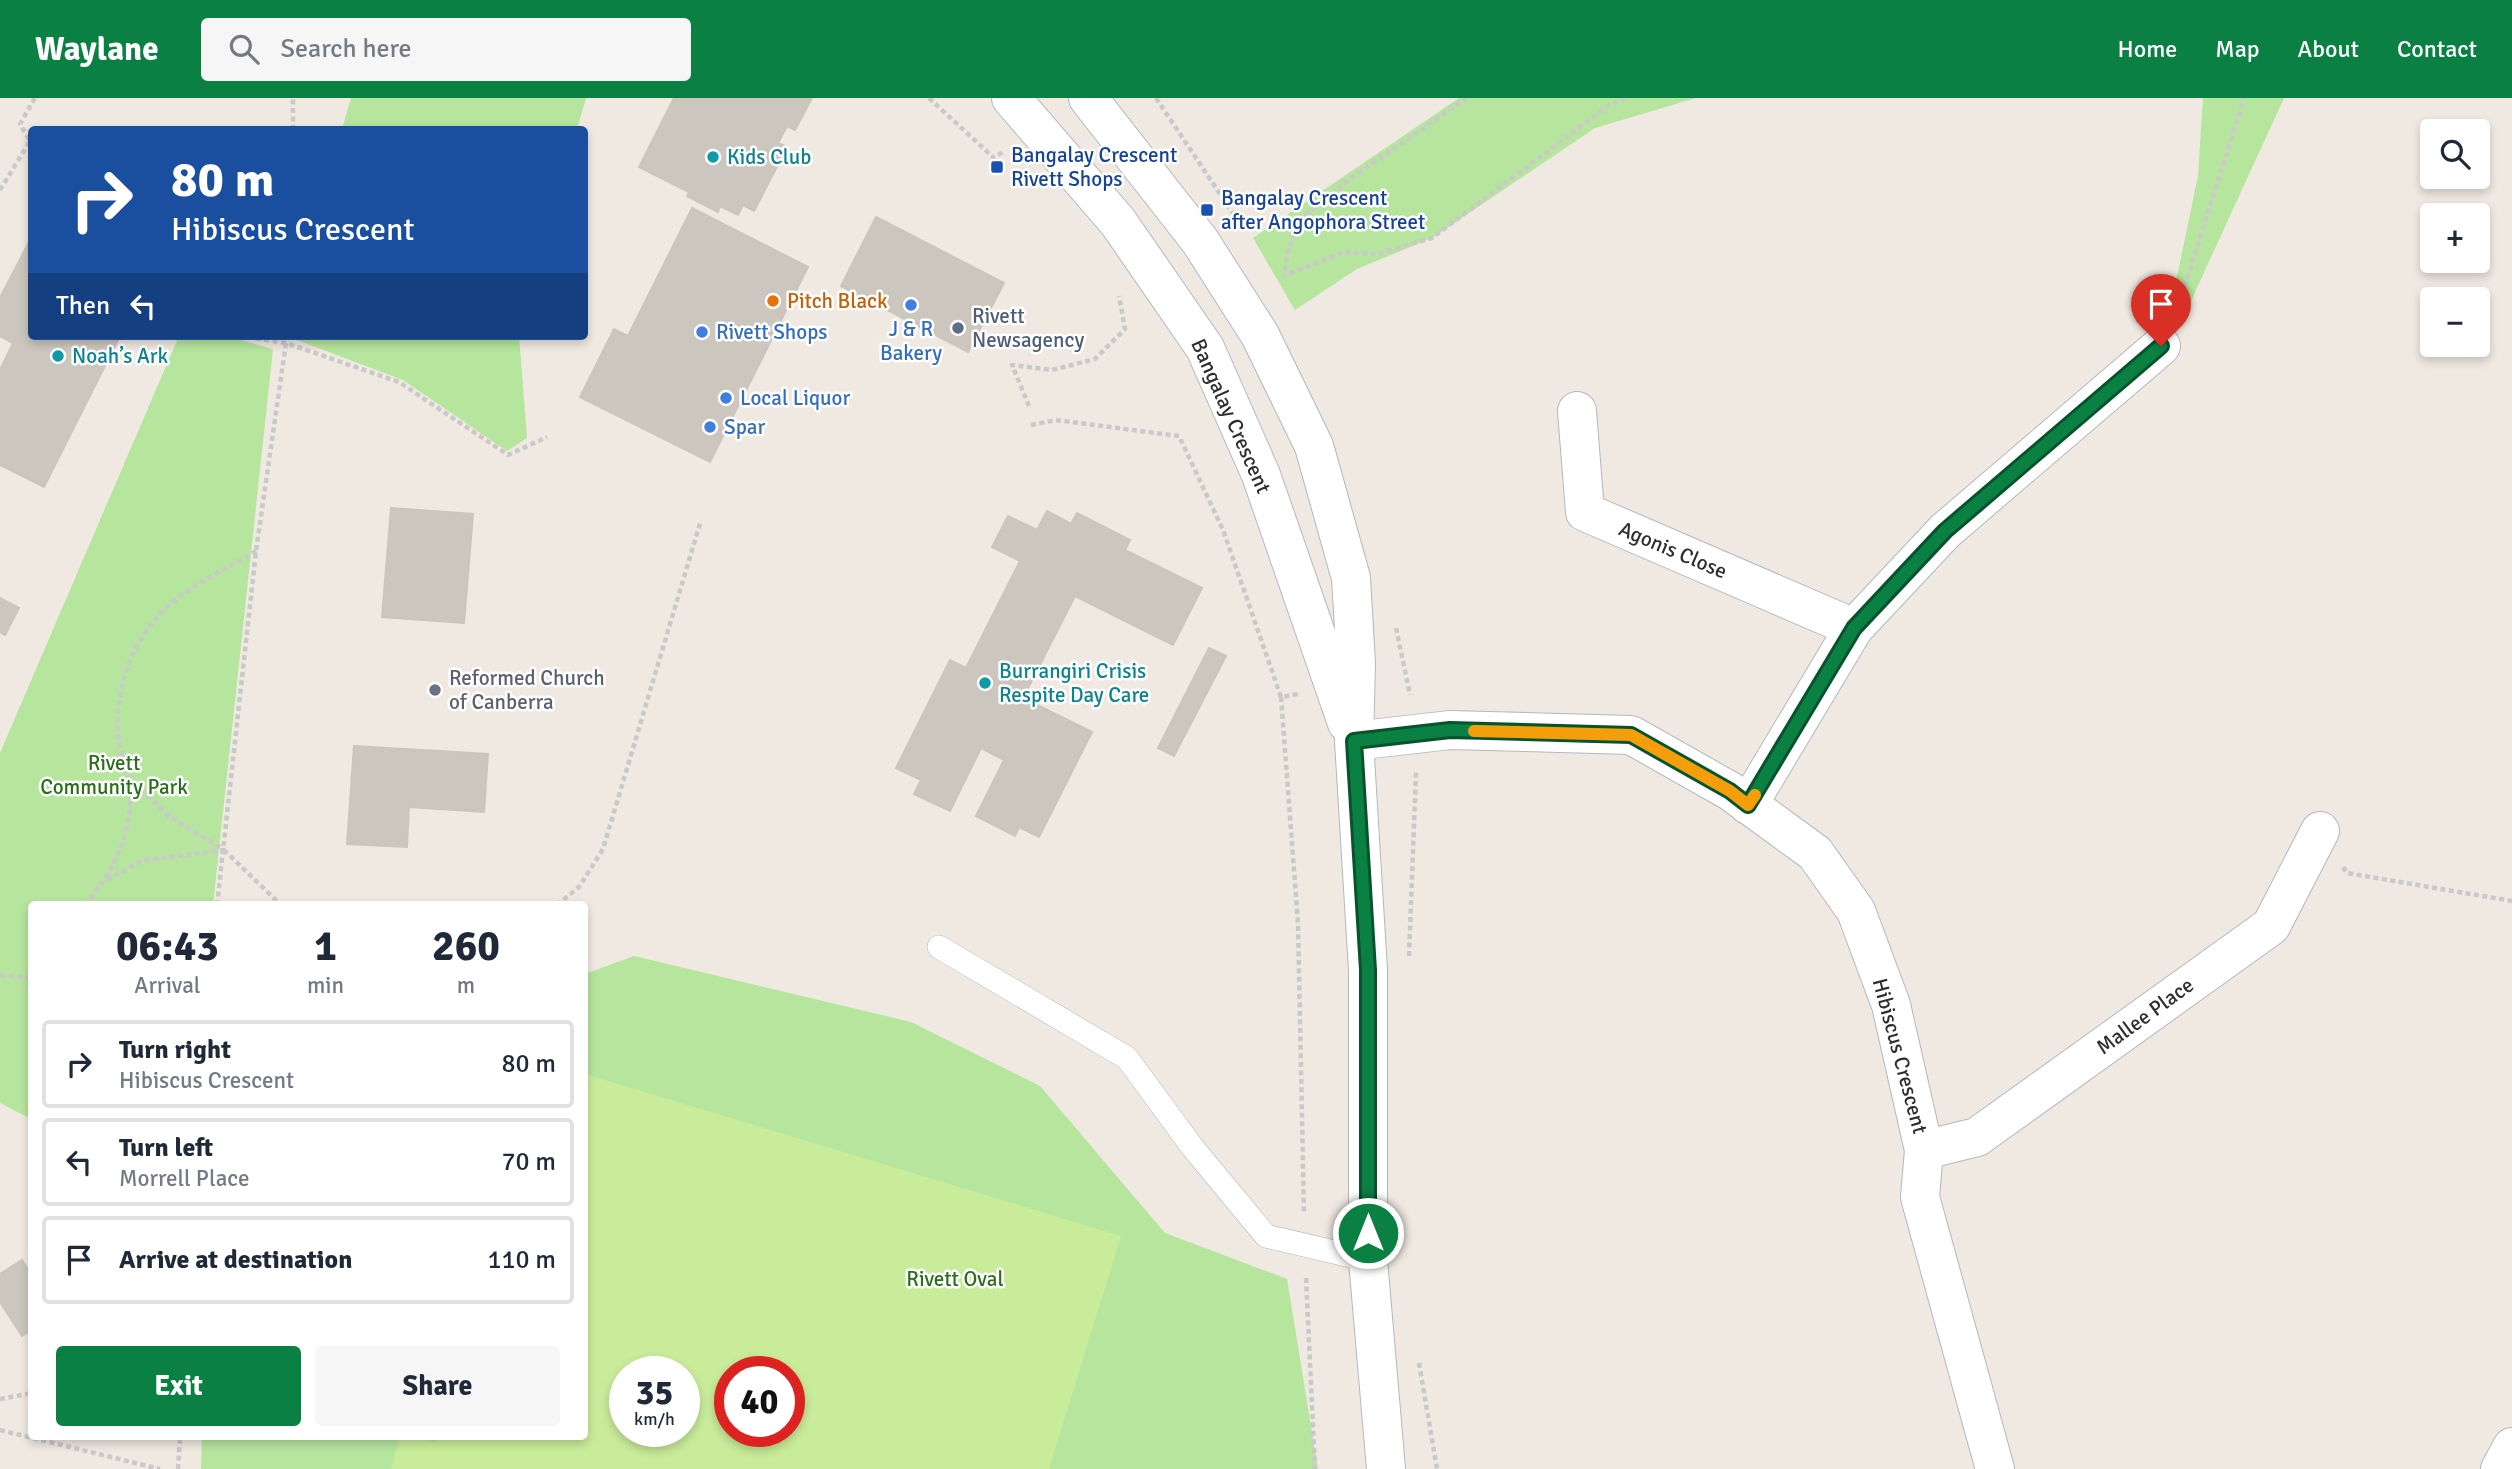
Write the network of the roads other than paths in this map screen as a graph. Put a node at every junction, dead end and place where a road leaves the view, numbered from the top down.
1 (1011, 98) edge
2 (1088, 98) edge
3 (2161, 346) road end
4 (1577, 411) dead end
5 (1854, 628) junction
6 (1344, 685) junction
7 (1354, 741) junction
8 (1748, 805) junction
9 (2320, 831) road end
10 (939, 947) dead end
11 (1924, 1150) junction
12 (1368, 1259) junction
13 (2512, 1447) edge
14 (1386, 1469) edge
15 (1994, 1469) edge
16 (2500, 1469) edge

1 - 6 street, Bangalay Crescent
2 - 6 street, Bangalay Crescent
3 - 5 street
4 - 5 street, Agonis Close
5 - 8 street
6 - 7 street, Bangalay Crescent
7 - 8 street, Hibiscus Crescent
7 - 12 street, Bangalay Crescent
8 - 11 street, Hibiscus Crescent
9 - 11 street, Mallee Place
10 - 12 lane
11 - 15 street, Hibiscus Crescent
12 - 14 street, Bangalay Crescent
13 - 16 street

